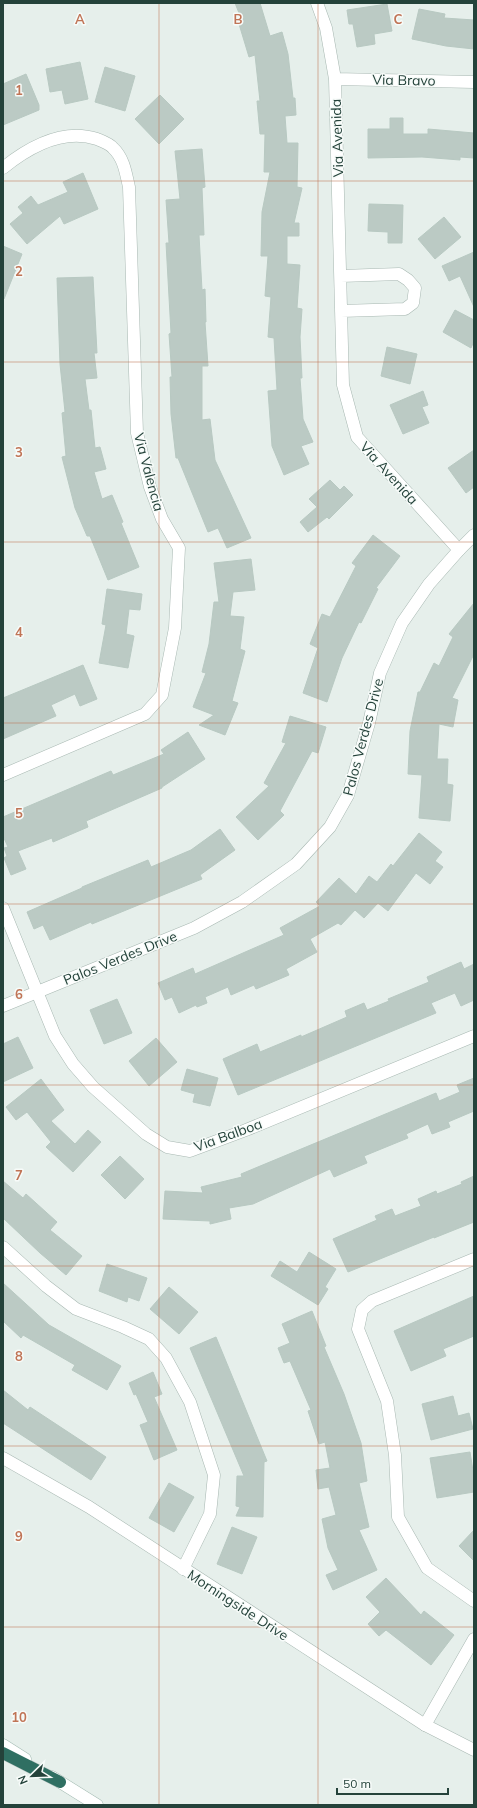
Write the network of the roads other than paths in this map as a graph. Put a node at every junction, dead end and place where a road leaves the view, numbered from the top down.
1 (317, 3) edge
2 (335, 79) junction
3 (474, 82) edge
4 (3, 168) edge
5 (341, 276) junction
6 (341, 311) junction
7 (474, 536) edge
8 (458, 550) junction
9 (3, 775) edge
10 (3, 908) edge
11 (37, 992) junction
12 (3, 1006) edge
13 (474, 1036) edge
14 (3, 1247) edge
15 (474, 1259) edge
16 (3, 1458) edge
17 (183, 1569) junction
18 (474, 1601) edge
19 (474, 1639) edge
20 (425, 1725) junction
21 (3, 1745) edge
22 (474, 1750) edge
23 (3, 1753) edge
24 (60, 1782) junction
25 (97, 1805) edge

1 - 2 street, Via Avenida
2 - 3 street, Via Bravo
2 - 5 street, Via Avenida
4 - 9 street, Via Valencia
5 - 6 street, Via Avenida
5 - 6 street
6 - 8 street, Via Avenida
7 - 8 street, Palos Verdes Drive
8 - 11 street, Palos Verdes Drive
10 - 11 street, Via Balboa
11 - 12 street, Palos Verdes Drive
11 - 13 street, Via Balboa
14 - 17 street
15 - 18 street
16 - 17 street, Morningside Drive
17 - 20 street, Morningside Drive
19 - 20 street
20 - 22 street, Morningside Drive
21 - 24 street
23 - 24 highway
24 - 25 street

